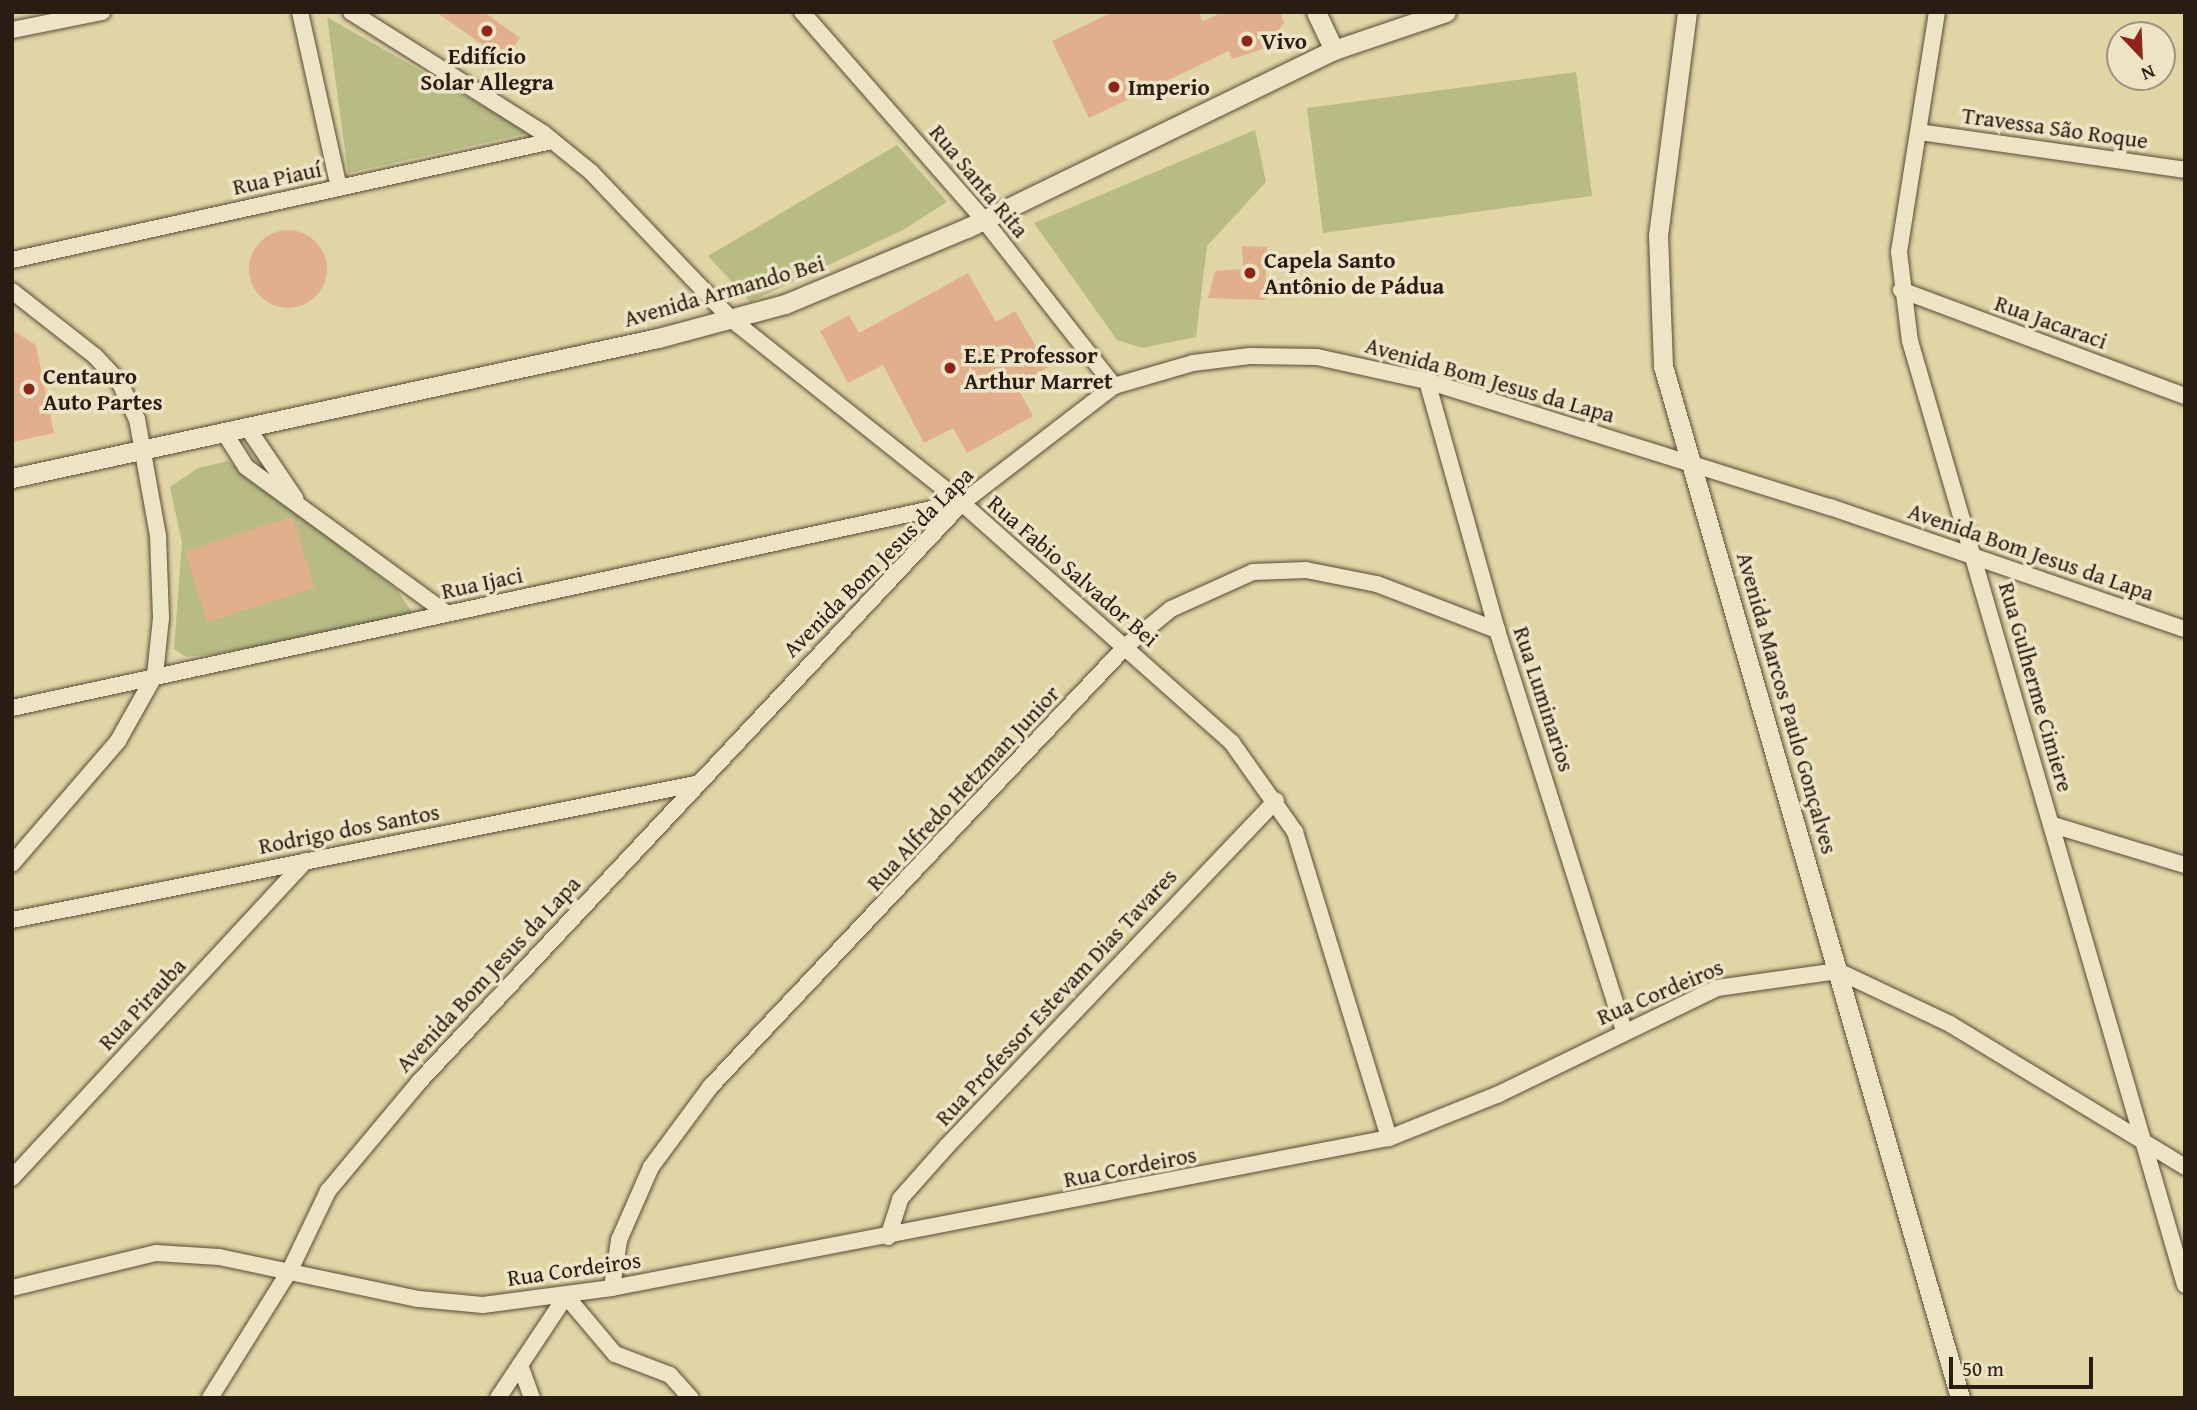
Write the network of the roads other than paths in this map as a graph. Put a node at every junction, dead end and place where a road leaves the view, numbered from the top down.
1 (102, 12) edge
2 (300, 12) edge
3 (351, 12) edge
4 (802, 12) edge
5 (1316, 12) edge
6 (1446, 12) edge
7 (1687, 12) edge
8 (1937, 12) edge
9 (12, 30) edge
10 (1335, 50) junction
11 (1919, 132) junction
12 (552, 141) junction
13 (2185, 170) edge
14 (339, 188) junction
15 (984, 220) junction
16 (12, 260) edge
17 (1901, 290) junction
18 (12, 291) edge
19 (731, 320) junction
20 (1427, 381) junction
21 (1114, 386) junction
22 (2185, 396) edge
23 (247, 427) junction
24 (224, 432) junction
25 (147, 450) junction
26 (1688, 462) junction
27 (12, 478) edge
28 (297, 499) junction
29 (962, 503) junction
30 (1975, 555) junction
31 (446, 613) junction
32 (2185, 629) edge
33 (1497, 630) junction
34 (1126, 646) junction
35 (155, 675) junction
36 (12, 708) edge
37 (695, 784) junction
38 (1276, 800) junction
39 (2053, 824) junction
40 (306, 861) junction
41 (12, 864) edge
42 (2185, 865) edge
43 (12, 920) edge
44 (1838, 971) junction
45 (1624, 1030) junction
46 (1389, 1138) junction
47 (2142, 1139) junction
48 (2185, 1167) edge
49 (12, 1178) edge
50 (888, 1237) junction
51 (290, 1270) junction
52 (2185, 1285) edge
53 (12, 1288) edge
54 (612, 1288) junction
55 (566, 1296) junction
56 (520, 1365) junction
57 (210, 1398) edge
58 (498, 1398) edge
59 (532, 1398) edge
60 (691, 1398) edge
61 (1960, 1398) edge

1 - 9 street
2 - 14 street
3 - 12 street, Rua Fabio Salvador Bei
4 - 15 street, Rua Santa Rita
5 - 10 street
6 - 10 street, Avenida Armando Bei
7 - 26 street, Avenida Marcos Paulo Gonçalves
8 - 11 street, Rua Gulherme Cimiere
10 - 15 street, Avenida Armando Bei
11 - 13 street, Travessa São Roque
11 - 17 street, Rua Gulherme Cimiere
12 - 14 street, Rua Piauí
12 - 19 street, Rua Fabio Salvador Bei
14 - 16 street, Rua Piauí
15 - 19 street, Avenida Armando Bei
15 - 21 street, Rua Santa Rita
17 - 22 street, Rua Jacaraci
17 - 30 street, Rua Gulherme Cimiere
18 - 25 street
19 - 23 street, Avenida Armando Bei
19 - 29 street, Rua Fabio Salvador Bei
20 - 21 street, Avenida Bom Jesus da Lapa
20 - 26 street, Avenida Bom Jesus da Lapa
20 - 33 street, Rua Luminarios
21 - 29 street, Avenida Bom Jesus da Lapa
23 - 24 street, Avenida Armando Bei
23 - 28 street
24 - 25 street, Avenida Armando Bei
24 - 28 street
25 - 27 street, Avenida Armando Bei
25 - 35 street
26 - 30 street, Avenida Bom Jesus da Lapa
26 - 44 street, Avenida Marcos Paulo Gonçalves
28 - 31 street
29 - 31 street, Rua Ijaci
29 - 34 street, Rua Fabio Salvador Bei
29 - 37 street, Avenida Bom Jesus da Lapa
30 - 32 street, Avenida Bom Jesus da Lapa
30 - 39 street, Rua Gulherme Cimiere
31 - 35 street, Rua Ijaci
33 - 34 street, Rua Alfredo Hetzman Junior
33 - 45 street, Rua Luminarios
34 - 38 street, Rua Fabio Salvador Bei
34 - 54 street, Rua Alfredo Hetzman Junior
35 - 36 street, Rua Ijaci
35 - 41 street
37 - 40 street, Rodrigo dos Santos
37 - 51 street, Avenida Bom Jesus da Lapa
38 - 46 street, Rua Fabio Salvador Bei
38 - 50 street, Rua Professor Estevam Dias Tavares
39 - 42 street
39 - 47 street, Rua Gulherme Cimiere
40 - 43 street, Rodrigo dos Santos
40 - 49 street, Rua Pirauba
44 - 45 street, Rua Cordeiros
44 - 47 street
44 - 61 street, Avenida Marcos Paulo Gonçalves
45 - 46 street, Rua Cordeiros
46 - 50 street, Rua Cordeiros
47 - 48 street
47 - 52 street, Rua Gulherme Cimiere
50 - 54 street, Rua Cordeiros
51 - 53 street, Rua Cordeiros
51 - 55 street, Rua Cordeiros
51 - 57 street, Avenida Bom Jesus da Lapa
54 - 55 street, Rua Cordeiros
55 - 56 street
55 - 60 street
56 - 58 street
56 - 59 street

